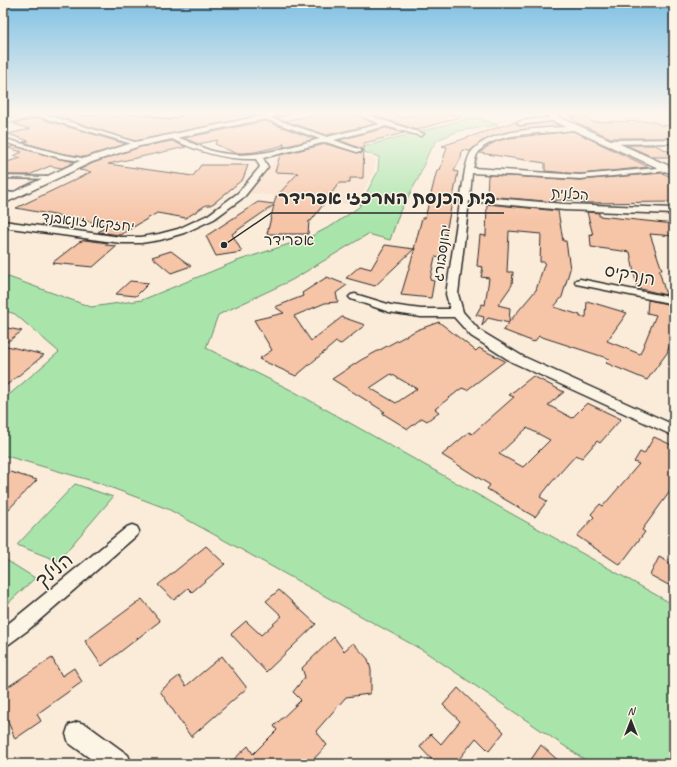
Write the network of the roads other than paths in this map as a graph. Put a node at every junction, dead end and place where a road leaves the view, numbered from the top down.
1 (37, 150) edge
2 (120, 150) edge
3 (198, 150) edge
4 (288, 150) edge
5 (354, 150) edge
6 (478, 150) edge
7 (626, 150) edge
8 (358, 151) dead end
9 (260, 157) junction
10 (89, 160) junction
11 (670, 168) edge
12 (469, 170) junction
13 (3, 177) edge
14 (51, 178) junction
15 (3, 192) edge
16 (16, 195) junction
17 (465, 198) junction
18 (3, 202) edge
19 (674, 211) edge
20 (3, 224) edge
21 (580, 282) dead end
22 (355, 297) dead end
23 (674, 301) edge
24 (457, 313) junction
25 (674, 431) edge
26 (132, 531) dead end
27 (3, 638) edge
28 (78, 734) dead end
29 (118, 764) edge

1 - 10 street
2 - 10 street
3 - 9 street
4 - 9 street
5 - 8 street
6 - 12 street, יהונסבורג
7 - 11 street
9 - 20 street, יחזקאל זונאבנד
10 - 14 street
11 - 12 street
12 - 17 street, יהונסבורג
13 - 14 lane
14 - 16 street
15 - 16 lane
16 - 18 street
17 - 19 street, הכלנית
17 - 24 street, יהונסבורג
21 - 23 street, הנרקיס
22 - 24 street
24 - 25 street, יהונסבורג
26 - 27 street, הלילך
28 - 29 street

